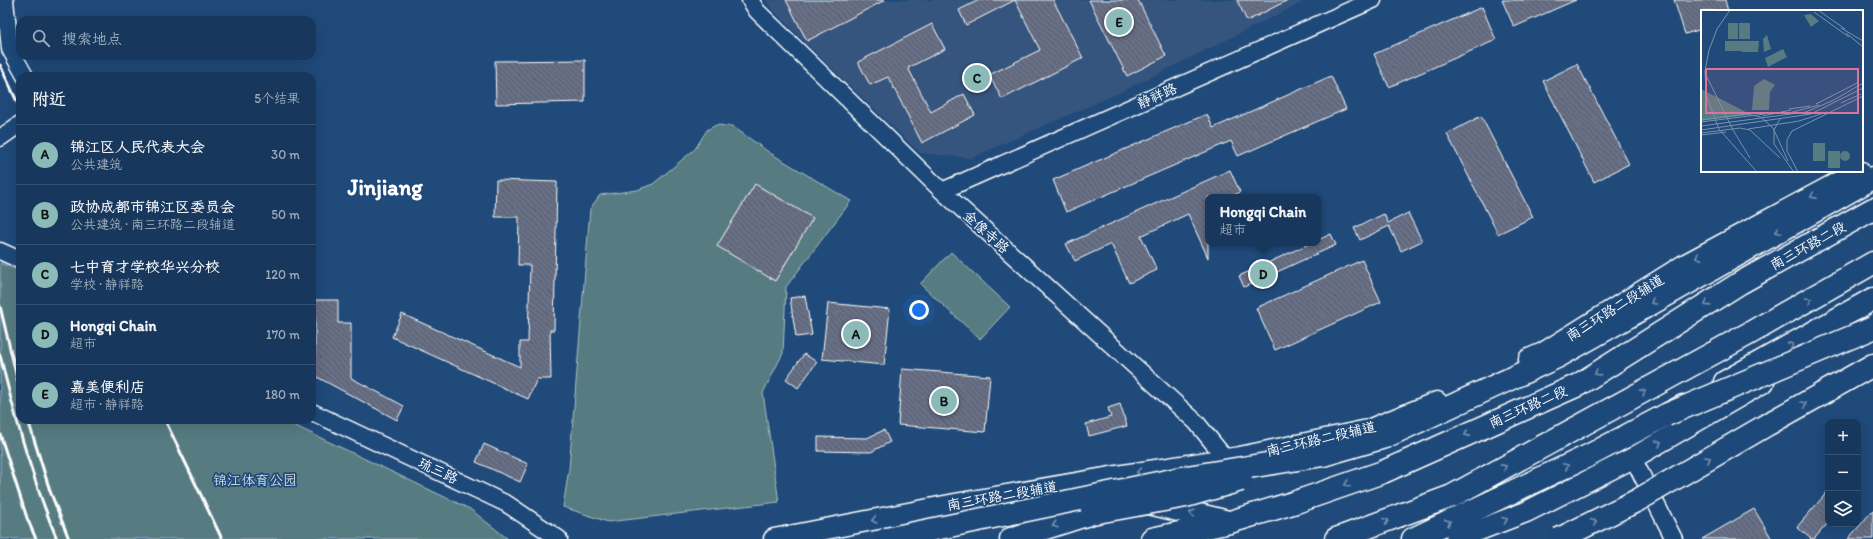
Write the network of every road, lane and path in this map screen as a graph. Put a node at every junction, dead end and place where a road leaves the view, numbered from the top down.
1 (5, 0) edge
2 (750, 0) edge
3 (1373, 0) edge
4 (16, 60) edge
5 (16, 60) edge
6 (23, 72) edge
7 (16, 127) edge
8 (0, 138) edge
9 (1873, 162) edge
10 (1863, 168) edge
11 (1857, 172) edge
12 (1873, 173) edge
13 (1873, 178) edge
14 (942, 192) junction
15 (1836, 198) junction
16 (1873, 209) edge
17 (0, 251) edge
18 (16, 258) edge
19 (1873, 263) edge
20 (1873, 299) edge
21 (1873, 322) edge
22 (1873, 328) edge
23 (1873, 365) edge
24 (316, 414) edge
25 (1666, 415) junction
26 (1368, 430) junction
27 (1323, 455) junction
28 (1633, 458) junction
29 (1226, 459) junction
30 (1117, 496) junction
31 (899, 515) junction
32 (1230, 522) junction
33 (559, 539) edge
34 (774, 539) edge
35 (886, 539) edge
36 (1011, 539) edge
37 (1152, 539) edge
38 (1336, 539) edge
39 (1413, 539) edge
40 (1456, 539) edge
41 (1559, 539) edge
42 (1674, 539) edge

1 - 5 street
2 - 14 street, 金像寺路
3 - 14 street, 静祥路
4 - 6 street
7 - 8 street
9 - 10 main road
11 -> 26 main road, 南三环路二段辅道
12 - 15 highway
13 - 15 highway
14 - 29 street, 金像寺路
15 -> 27 highway
16 -> 32 highway, 南三环路二段
17 - 18 street
38 -> 19 highway
25 -> 20 highway, bridge
28 -> 21 main road
22 - 25 highway, bridge
41 -> 23 highway, bridge
24 - 33 street, 琉三路
39 -> 25 highway
26 - 29 main road, 南三环路二段辅道
26 - 30 street
27 - 35 highway, bridge
27 -> 36 highway, bridge
40 -> 28 main road
28 - 42 street
29 -> 31 main road, 南三环路二段辅道
30 - 31 street
32 -> 30 highway
31 -> 34 main road, 南三环路二段辅道
32 - 37 highway, 南三环路二段

